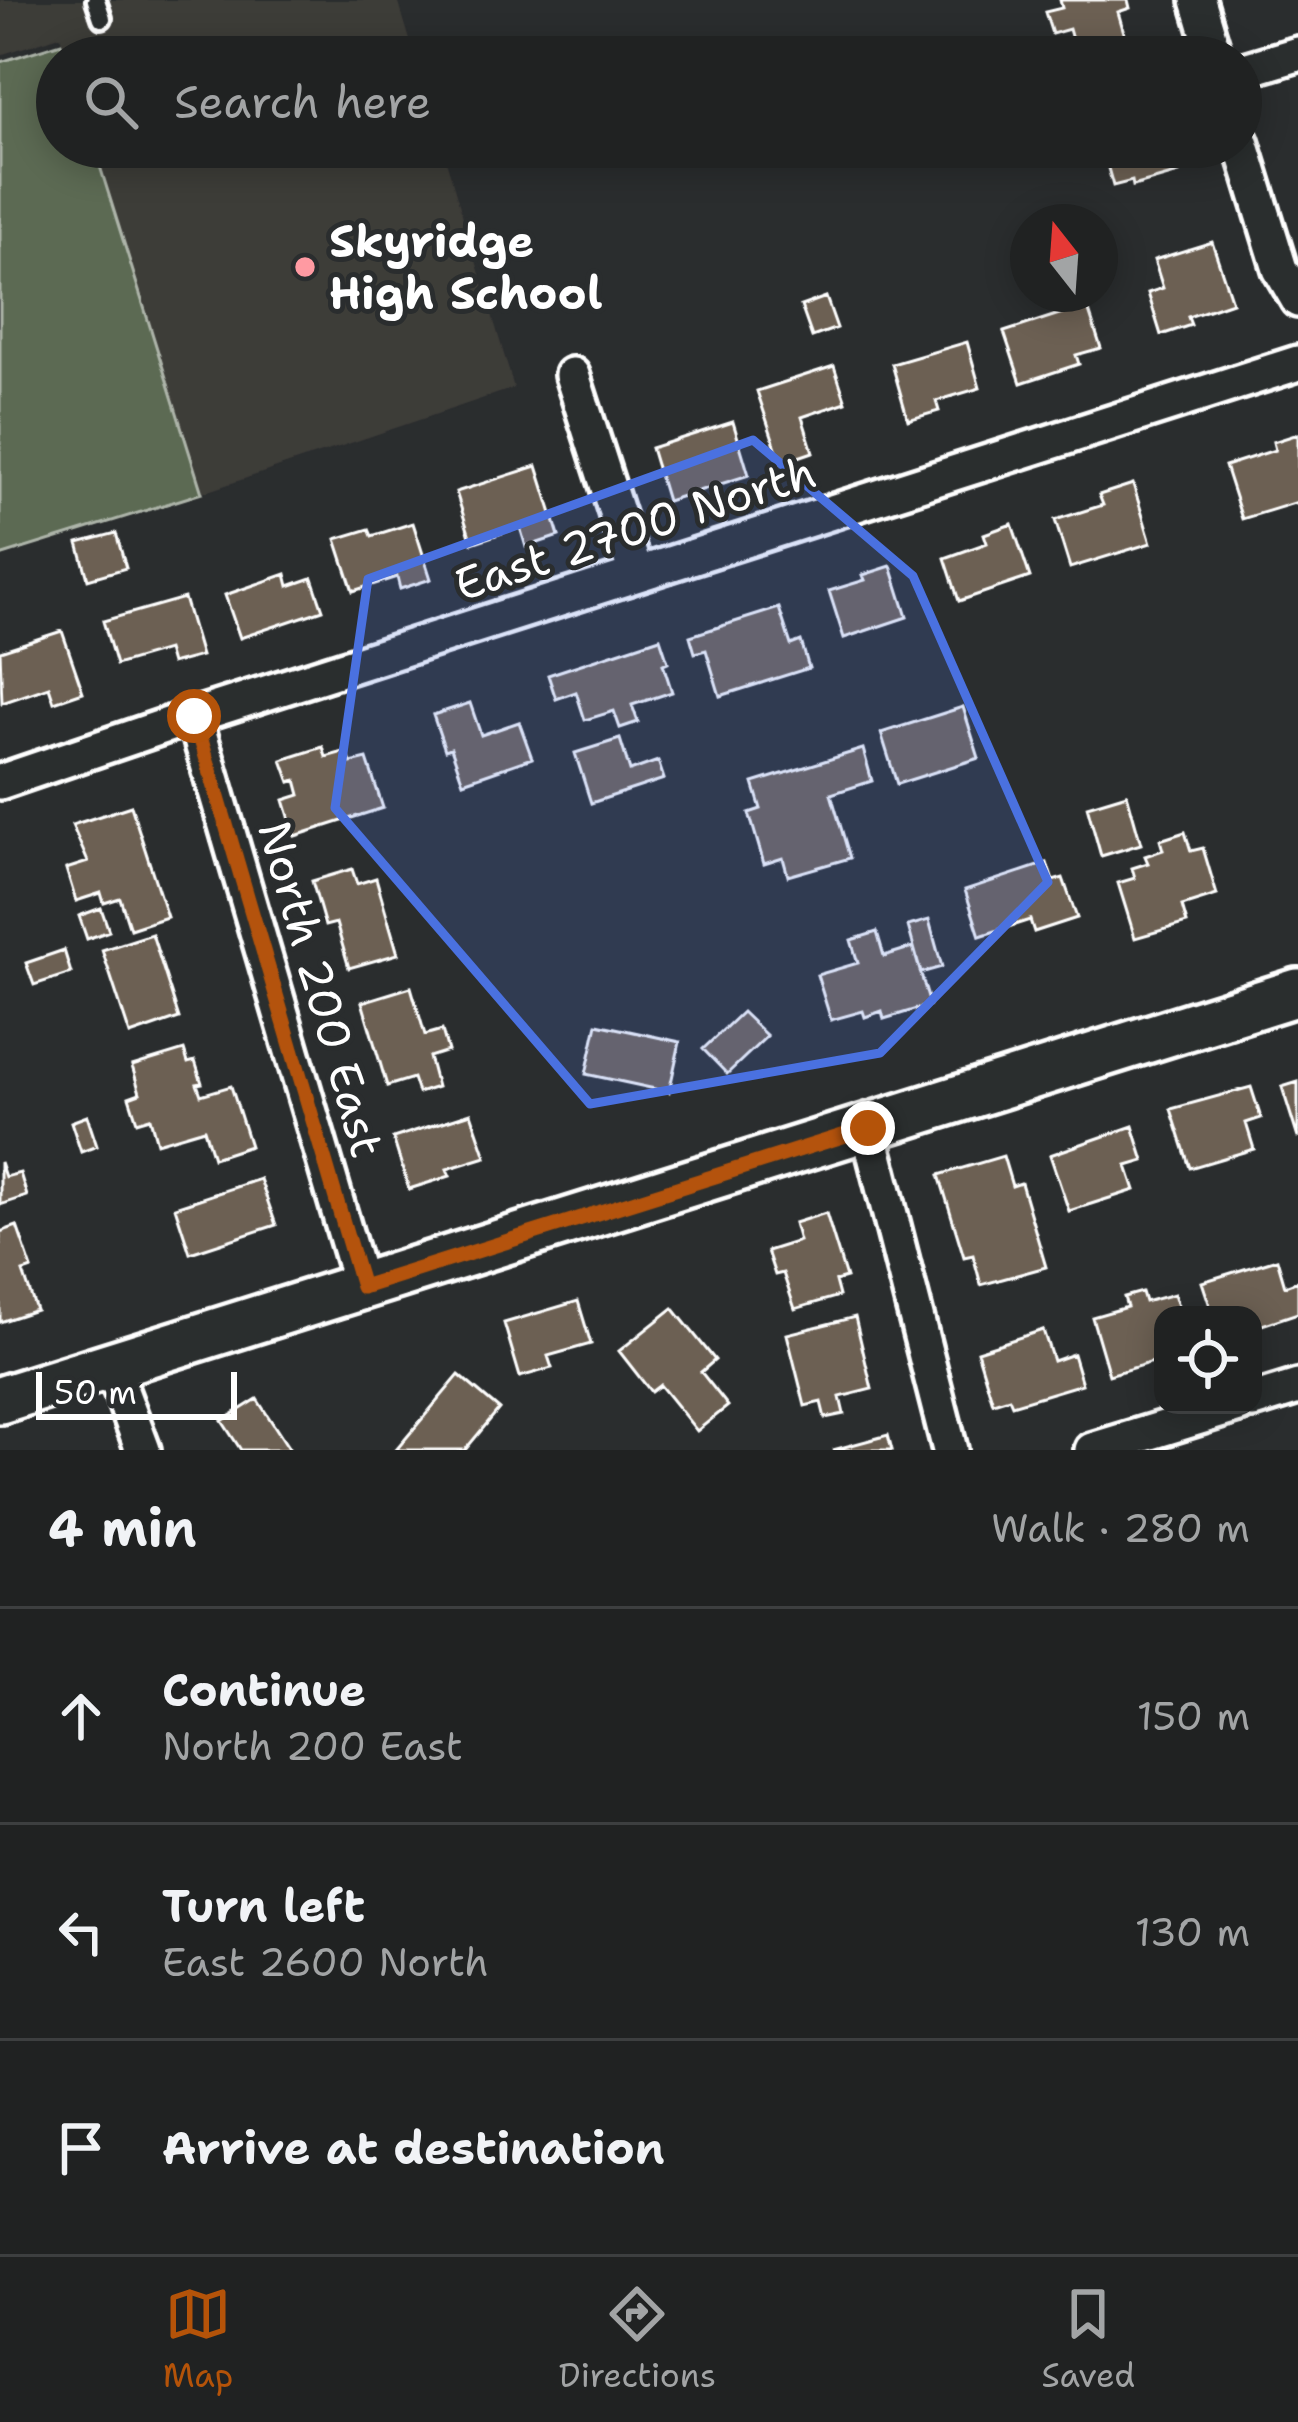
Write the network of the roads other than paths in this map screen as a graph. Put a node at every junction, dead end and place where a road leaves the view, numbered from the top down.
1 (1198, 0) edge
2 (1209, 36) edge
3 (1298, 54) edge
4 (1262, 65) edge
5 (1249, 168) edge
6 (1298, 300) edge
7 (1298, 364) edge
8 (572, 375) dead end
9 (636, 574) junction
10 (194, 716) junction
11 (0, 782) edge
12 (1298, 992) edge
13 (868, 1128) junction
14 (362, 1287) junction
15 (111, 1364) junction
16 (1298, 1387) edge
17 (1262, 1398) edge
18 (0, 1400) edge
19 (1210, 1414) edge
20 (143, 1450) edge
21 (950, 1450) edge
22 (1092, 1450) edge

1 - 2 street
3 - 4 street
5 - 6 street
7 - 9 street, East 2700 North
8 - 9 street
9 - 10 street, East 2700 North
10 - 11 street, East 2700 North
10 - 14 street, North 200 East
12 - 13 street
13 - 14 street
13 - 21 street
14 - 15 street
15 - 18 street
15 - 20 street
16 - 17 street
19 - 22 street

